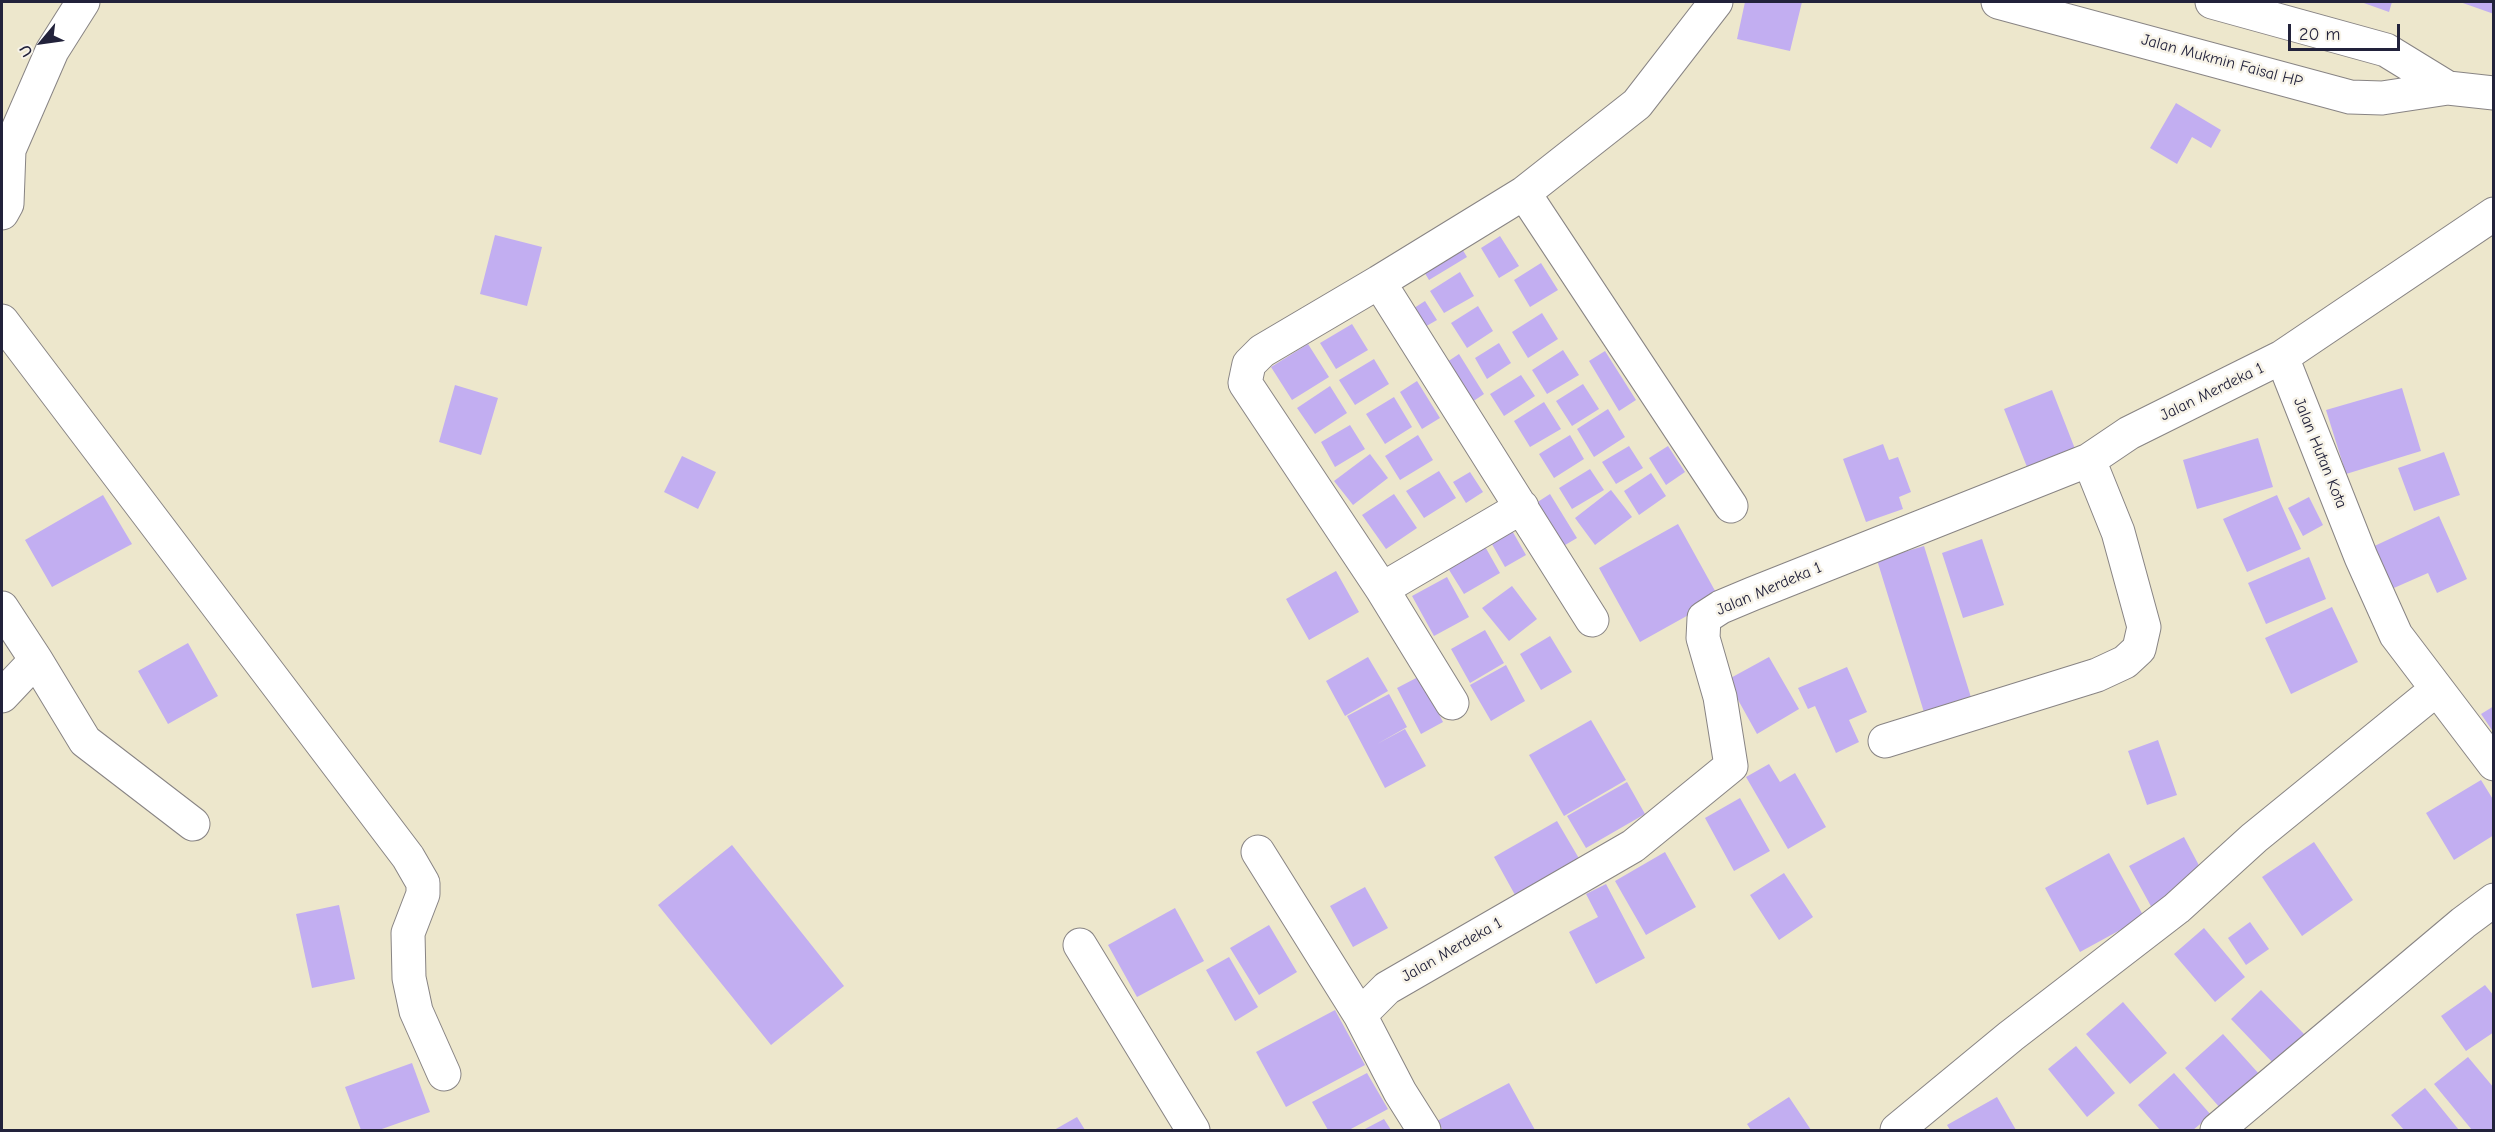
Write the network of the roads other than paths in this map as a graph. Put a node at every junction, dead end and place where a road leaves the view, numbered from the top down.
1 (83, 2) edge
2 (1716, 2) edge
3 (1998, 2) edge
4 (2212, 2) edge
5 (2448, 88) junction
6 (2493, 93) edge
7 (5, 153) edge
8 (1524, 193) junction
9 (2, 213) edge
10 (2493, 214) edge
11 (1378, 282) junction
12 (2, 321) edge
13 (2282, 357) junction
14 (2089, 460) junction
15 (1731, 506) dead end
16 (1522, 507) junction
17 (1382, 589) junction
18 (2, 608) edge
19 (1592, 620) dead end
20 (36, 660) junction
21 (2437, 689) junction
22 (2, 696) edge
23 (1452, 703) dead end
24 (1885, 741) dead end
25 (2493, 764) edge
26 (193, 824) dead end
27 (1258, 852) dead end
28 (2493, 900) edge
29 (1080, 945) dead end
30 (1359, 1015) junction
31 (444, 1074) dead end
32 (1193, 1131) edge
33 (1424, 1131) edge
34 (1897, 1131) edge
35 (2217, 1131) edge

1 - 7 street
2 - 8 street
3 - 5 street, Jalan Mukmin Faisal HP
4 - 5 street, Jalan Mukmin Faisal HP
5 - 6 street, Jalan Mukmin Faisal HP
7 - 9 street
8 - 11 street
8 - 15 street
10 - 13 street
11 - 16 street
11 - 17 street
12 - 31 street
13 - 14 street, Jalan Merdeka 1
13 - 21 street, Jalan Hutan Kota
14 - 24 street
14 - 30 street, Jalan Merdeka 1
16 - 17 street
16 - 19 street
17 - 23 street
18 - 20 street
20 - 22 street
20 - 26 street
21 - 25 street, Jalan Hutan Kota
21 - 34 street
27 - 30 street
28 - 35 street
29 - 32 street
30 - 33 street

